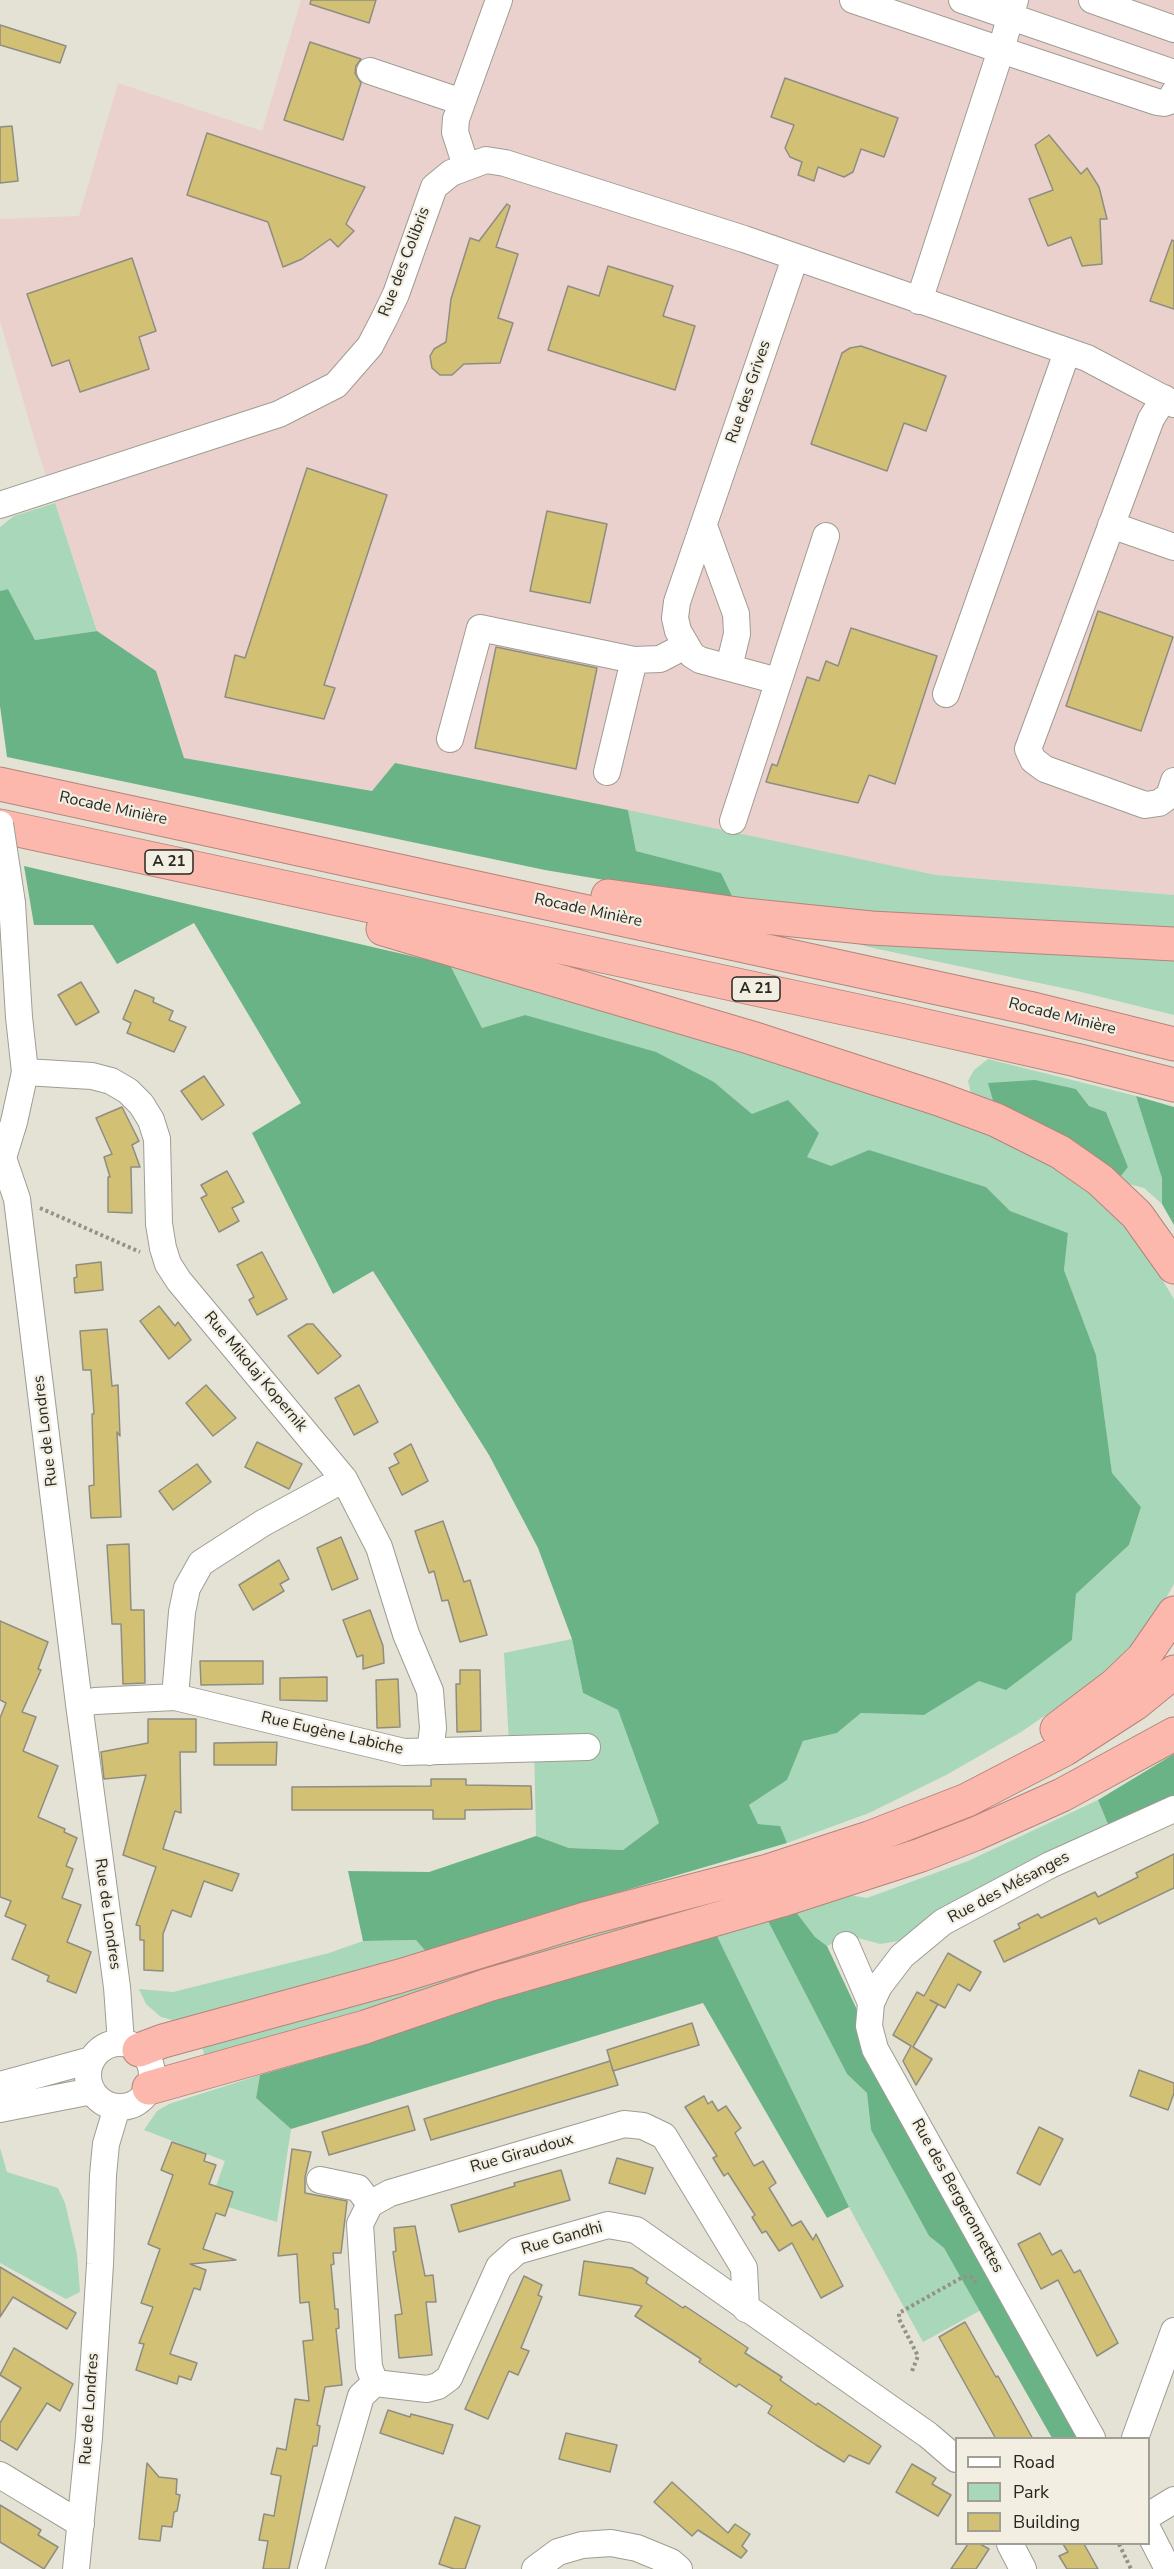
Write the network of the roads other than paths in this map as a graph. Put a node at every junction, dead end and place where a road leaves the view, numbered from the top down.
1 (499, 0) edge
2 (853, 0) edge
3 (962, 0) edge
4 (1092, 0) edge
5 (1012, 8) edge
6 (1174, 28) edge
7 (1001, 50) junction
8 (370, 71) dead end
9 (1174, 73) edge
10 (1174, 93) edge
11 (462, 102) junction
12 (466, 166) junction
13 (795, 258) junction
14 (919, 301) junction
15 (1067, 352) junction
16 (1169, 401) edge
17 (7, 498) edge
18 (1112, 525) junction
19 (704, 526) junction
20 (826, 536) dead end
21 (1174, 547) edge
22 (685, 646) junction
23 (634, 660) junction
24 (729, 667) junction
25 (778, 681) junction
26 (946, 694) dead end
27 (450, 739) dead end
28 (607, 772) dead end
29 (1174, 781) edge
30 (0, 784) edge
31 (734, 821) dead end
32 (0, 825) edge
33 (513, 895) junction
34 (337, 899) junction
35 (1174, 944) edge
36 (1174, 1044) edge
37 (25, 1072) junction
38 (1174, 1085) edge
39 (1, 1158) edge
40 (1174, 1267) edge
41 (344, 1479) junction
42 (1174, 1613) edge
43 (1174, 1672) edge
44 (175, 1697) junction
45 (79, 1704) junction
46 (1174, 1709) edge
47 (1174, 1734) edge
48 (587, 1747) dead end
49 (430, 1752) junction
50 (1091, 1780) junction
51 (967, 1800) junction
52 (1174, 1809) edge
53 (846, 1945) dead end
54 (871, 2003) junction
55 (130, 2046) junction
56 (91, 2060) junction
57 (0, 2085) edge
58 (149, 2088) junction
59 (92, 2091) junction
60 (117, 2107) junction
61 (0, 2109) edge
62 (320, 2180) dead end
63 (370, 2204) junction
64 (746, 2309) junction
65 (1174, 2331) edge
66 (375, 2383) junction
67 (1091, 2437) edge
68 (1136, 2437) edge
69 (955, 2457) edge
70 (0, 2475) edge
71 (1174, 2500) edge
72 (1150, 2515) edge
73 (81, 2524) junction
74 (1150, 2532) edge
75 (1011, 2545) edge
76 (76, 2569) edge
77 (311, 2569) edge
78 (535, 2569) edge
79 (679, 2569) edge
80 (1023, 2569) edge
81 (1167, 2569) edge

1 - 11 street
2 - 7 street
3 - 5 street
4 - 6 street
5 - 7 street
5 - 9 street
7 - 10 street
7 - 14 street
8 - 11 street
11 - 12 street
12 - 13 street, Rue des Colibris
12 - 17 street, Rue des Colibris
13 - 14 street, Rue des Colibris
13 - 19 street, Rue des Grives
14 - 15 street, Rue des Colibris
15 - 16 street, Rue des Colibris
15 - 26 street
16 - 18 street
18 - 21 street
18 - 29 street
19 - 22 street, Rue des Grives
19 - 24 street
20 - 25 street
22 - 23 street
22 - 24 street
23 - 27 street
23 - 28 street
24 - 25 street
25 - 31 street
30 - 33 highway, Rocade Minière / A 21
32 - 34 highway, A 21
32 - 37 street, Rue de Londres, bridge
33 - 35 highway
33 - 36 highway, Rocade Minière / A 21
34 - 38 highway, A 21
34 - 40 highway
37 - 39 street, Rue de Londres
37 - 41 street, Rue Mikolaj Kopernik
39 - 45 street, Rue de Londres
41 - 44 street
41 - 49 street, Rue Mikolaj Kopernik
42 - 51 highway
43 - 51 highway
44 - 45 street, Rue Eugène Labiche
44 - 49 street, Rue Eugène Labiche
45 - 55 street, Rue de Londres
46 - 50 highway
47 - 50 highway
48 - 49 street, Rue Eugène Labiche
50 - 58 highway
51 - 55 highway
52 - 54 street, Rue des Mésanges
53 - 54 street, Rue des Bergeronnettes
54 - 67 street, Rue des Bergeronnettes
55 - 56 street
55 - 58 street
56 - 57 street
56 - 59 street
58 - 60 street
59 - 60 street
59 - 61 street
60 - 73 street, Rue de Londres
62 - 63 street
63 - 64 street, Rue Giraudoux
63 - 66 street
64 - 66 street, Rue Gandhi
64 - 69 street, Rue Gandhi
65 - 68 street
66 - 77 street
70 - 73 street
71 - 72 street
73 - 76 street, Rue de Londres
74 - 81 street
75 - 80 street
78 - 79 street

